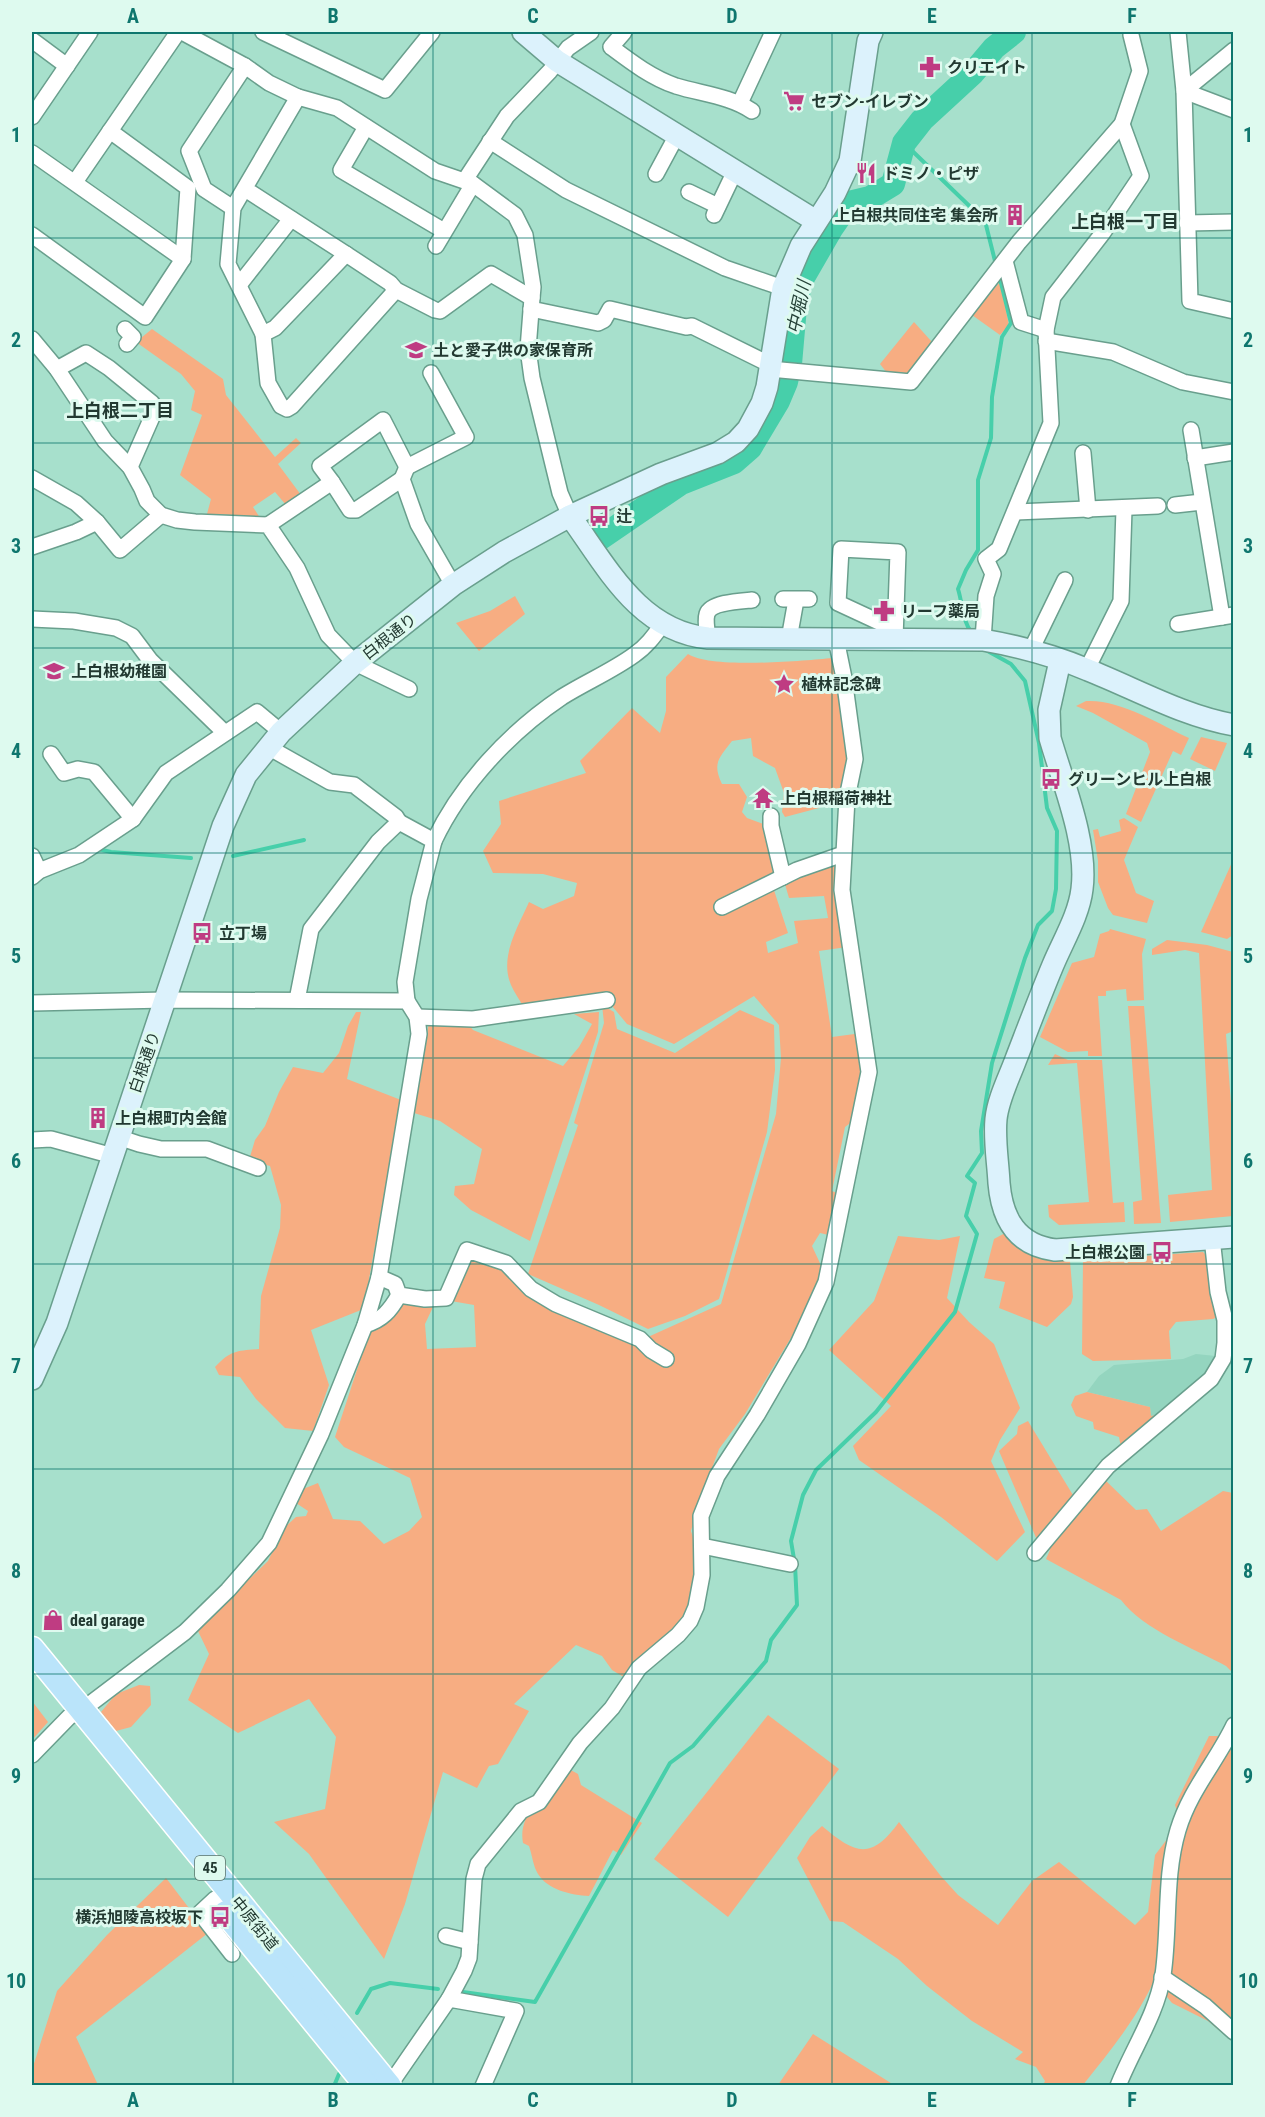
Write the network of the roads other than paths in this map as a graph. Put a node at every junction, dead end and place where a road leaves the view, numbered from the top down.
1 (90, 32) edge
2 (180, 32) edge
3 (263, 32) edge
4 (523, 32) edge
5 (591, 32) edge
6 (624, 32) edge
7 (773, 32) edge
8 (872, 32) edge
9 (1131, 32) edge
10 (1178, 32) edge
11 (427, 33) edge
12 (32, 40) edge
13 (1233, 50) edge
14 (556, 61) junction
15 (67, 66) junction
16 (245, 66) junction
17 (1184, 91) junction
18 (298, 97) junction
19 (1233, 110) edge
20 (32, 117) edge
21 (1122, 124) junction
22 (366, 127) junction
23 (110, 132) junction
24 (677, 135) junction
25 (490, 141) junction
26 (32, 153) edge
27 (735, 171) junction
28 (656, 174) dead end
29 (75, 182) junction
30 (469, 182) junction
31 (245, 189) junction
32 (689, 192) dead end
33 (233, 208) junction
34 (291, 219) junction
35 (816, 221) junction
36 (1233, 222) edge
37 (1186, 223) junction
38 (444, 231) junction
39 (32, 235) edge
40 (436, 246) dead end
41 (346, 254) junction
42 (183, 259) junction
43 (1005, 261) junction
44 (239, 285) junction
45 (783, 288) junction
46 (396, 290) junction
47 (532, 304) junction
48 (1233, 311) edge
49 (263, 334) junction
50 (1046, 336) junction
51 (32, 339) edge
52 (771, 367) junction
53 (57, 369) junction
54 (431, 373) dead end
55 (1233, 392) edge
56 (1191, 430) dead end
57 (1233, 452) edge
58 (1083, 453) dead end
59 (1195, 458) junction
60 (129, 467) junction
61 (405, 473) junction
62 (32, 478) edge
63 (332, 482) junction
64 (1202, 502) junction
65 (1175, 505) dead end
66 (1158, 506) dead end
67 (1124, 509) junction
68 (1088, 510) junction
69 (1015, 513) junction
70 (161, 514) junction
71 (570, 516) junction
72 (97, 522) junction
73 (268, 525) junction
74 (32, 547) edge
75 (1065, 580) dead end
76 (453, 585) junction
77 (745, 596) dead end
78 (796, 599) dead end
79 (1228, 616) edge
80 (32, 619) edge
81 (1178, 624) dead end
82 (662, 625) junction
83 (895, 634) junction
84 (708, 638) junction
85 (789, 639) junction
86 (836, 639) junction
87 (983, 640) junction
88 (1030, 652) junction
89 (1060, 661) junction
90 (355, 663) junction
91 (1087, 669) junction
92 (409, 688) dead end
93 (1233, 725) edge
94 (225, 734) junction
95 (274, 739) junction
96 (51, 754) dead end
97 (771, 816) dead end
98 (133, 819) junction
99 (399, 822) junction
100 (434, 841) junction
101 (843, 854) junction
102 (32, 856) edge
103 (35, 874) edge
104 (783, 877) junction
105 (722, 907) dead end
106 (165, 1000) junction
107 (297, 1000) junction
108 (607, 1000) dead end
109 (408, 1001) junction
110 (32, 1002) edge
111 (417, 1017) junction
112 (32, 1140) edge
113 (116, 1147) junction
114 (258, 1168) dead end
115 (1233, 1237) edge
116 (1212, 1238) junction
117 (379, 1277) junction
118 (399, 1295) junction
119 (1229, 1320) edge
120 (365, 1325) junction
121 (666, 1359) dead end
122 (1228, 1359) edge
123 (32, 1379) edge
124 (702, 1546) junction
125 (1035, 1553) dead end
126 (790, 1564) dead end
127 (32, 1649) edge
128 (32, 1672) edge
129 (76, 1713) junction
130 (1233, 1727) edge
131 (32, 1755) edge
132 (216, 1899) junction
133 (446, 1936) dead end
134 (470, 1942) junction
135 (232, 1954) dead end
136 (1162, 1977) junction
137 (449, 1999) junction
138 (1233, 2032) edge
139 (367, 2085) edge
140 (389, 2085) edge
141 (483, 2085) edge
142 (1118, 2085) edge

1 - 15 street
2 - 16 street
2 - 23 street
3 - 11 street
4 - 14 street
5 - 14 street
6 - 7 street
8 - 35 street, 白根通り
9 - 21 street
10 - 17 street
12 - 15 street
13 - 17 street
14 - 24 street
14 - 25 street
15 - 20 street
16 - 18 street
16 - 33 street
17 - 19 street
17 - 37 street
18 - 22 street
18 - 31 street
21 - 43 street
21 - 50 street
22 - 30 street
22 - 38 street
23 - 29 street
23 - 42 street
24 - 27 street
24 - 28 street
25 - 30 street
25 - 45 street
26 - 29 street
27 - 32 street
27 - 35 street
29 - 42 street
30 - 38 street
30 - 47 street
31 - 33 street
31 - 34 street
33 - 44 street
34 - 41 street
34 - 44 street
35 - 45 street, 白根通り
36 - 37 street
37 - 48 street
38 - 40 street
39 - 42 street
41 - 46 street
41 - 49 street
43 - 50 street
43 - 52 street
44 - 49 street
45 - 52 street, 白根通り
46 - 47 street
46 - 49 street
47 - 52 street
47 - 71 street
50 - 55 street
50 - 69 street
51 - 53 street
52 - 71 street, 白根通り
53 - 60 street
53 - 60 street
54 - 61 street
56 - 59 street
57 - 59 street
58 - 68 street
59 - 64 street
60 - 70 street
61 - 63 street
61 - 63 street
61 - 76 street
62 - 72 street
63 - 73 street
64 - 65 street
64 - 79 street
66 - 67 street
67 - 68 street
67 - 91 street
68 - 69 street
69 - 87 street
70 - 72 street
70 - 73 street
71 - 76 street, 白根通り
71 - 82 street
72 - 74 street
73 - 90 street
75 - 88 street
76 - 90 street, 白根通り
77 - 84 street
78 - 85 street
79 - 81 street
80 - 94 street
82 - 84 street
82 - 100 street
83 - 83 street
83 - 86 street
83 - 87 street
84 - 85 street
85 - 86 street
86 - 101 street
87 - 88 street
88 - 89 street
89 - 91 street
89 - 116 street
90 - 92 street
90 - 95 street, 白根通り
91 - 93 street
94 - 95 street
94 - 98 street
95 - 99 street
95 - 106 street, 白根通り
96 - 98 street
97 - 104 street
98 - 103 street
99 - 100 street
99 - 107 street
100 - 109 street
101 - 104 street
101 - 124 street
102 - 103 street
104 - 105 street
106 - 107 street
106 - 110 street
106 - 113 street, 白根通り
107 - 109 street
108 - 111 street
109 - 111 street
111 - 117 street
112 - 113 street
113 - 114 street
113 - 123 street, 白根通り
115 - 116 street
116 - 119 street
117 - 118 street
117 - 120 street
118 - 120 street
118 - 121 street
119 - 122 street
120 - 129 street
122 - 125 street
124 - 126 street
124 - 134 street
127 - 129 main road, 中原街道 / 45
128 - 129 main road, 中原街道 / 45
129 - 131 street
129 - 132 main road, 中原街道 / 45
129 - 140 main road, 中原街道 / 45
130 - 136 street
132 - 135 street
132 - 139 main road, 中原街道 / 45
133 - 134 street
134 - 137 street
136 - 138 street
136 - 142 street
137 - 140 street
137 - 141 street

